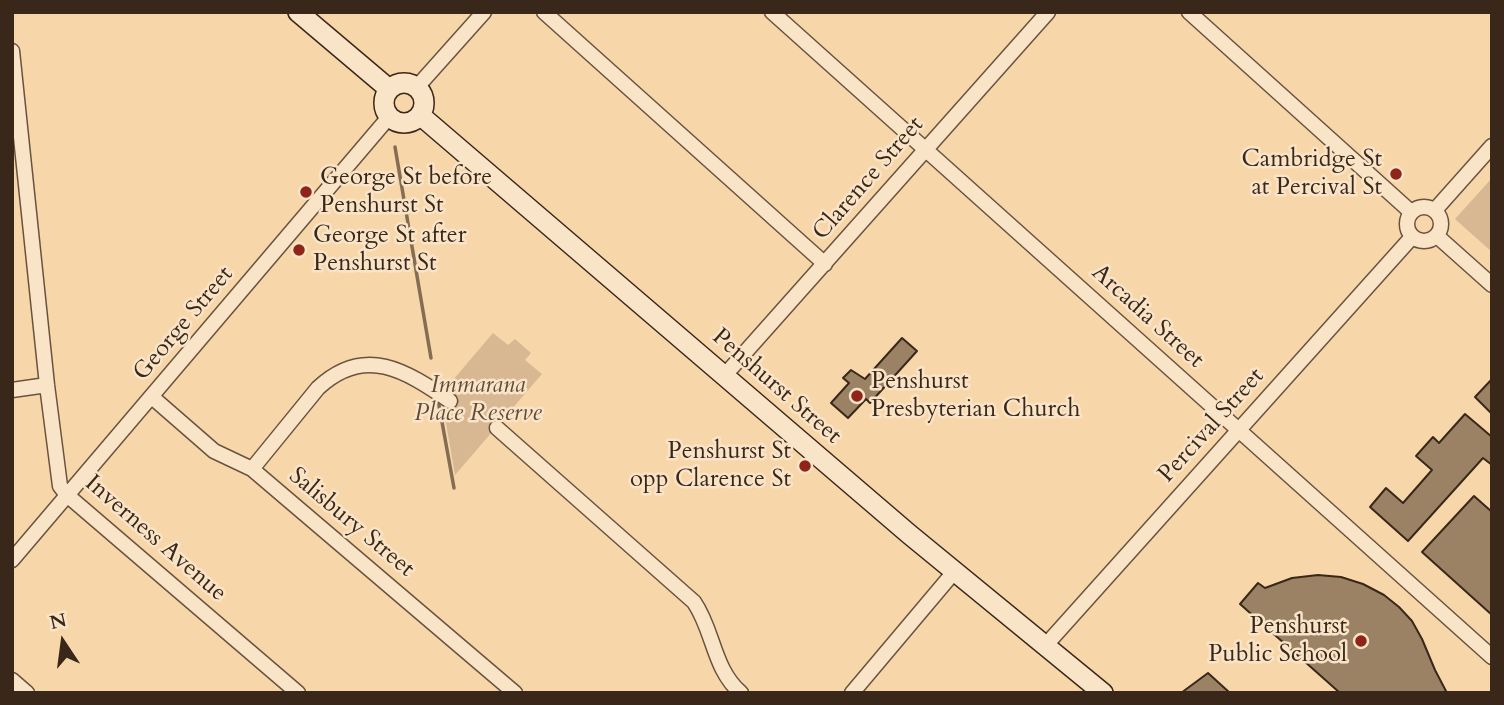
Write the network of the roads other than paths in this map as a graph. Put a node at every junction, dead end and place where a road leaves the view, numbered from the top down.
1 (298, 12) edge
2 (484, 12) edge
3 (544, 12) edge
4 (772, 12) edge
5 (1048, 12) edge
6 (1189, 12) edge
7 (12, 51) edge
8 (417, 87) junction
9 (388, 89) junction
10 (420, 115) junction
11 (389, 117) junction
12 (1492, 146) edge
13 (925, 149) junction
14 (1435, 210) junction
15 (1411, 212) junction
16 (1437, 236) junction
17 (1412, 237) junction
18 (825, 264) junction
19 (1492, 285) edge
20 (725, 375) junction
21 (47, 385) junction
22 (12, 390) edge
23 (152, 397) junction
24 (450, 401) dead end
25 (497, 428) dead end
26 (1239, 430) junction
27 (252, 470) junction
28 (67, 495) junction
29 (12, 560) edge
30 (954, 572) junction
31 (1045, 646) junction
32 (1492, 657) edge
33 (12, 680) edge
34 (27, 693) edge
35 (298, 693) edge
36 (515, 693) edge
37 (741, 693) edge
38 (852, 693) edge
39 (1103, 693) edge

1 - 9 main road
2 - 8 street
3 - 18 street
4 - 13 street, Arcadia Street
5 - 13 street, Clarence Street
6 - 15 street
7 - 21 street, Inverness Avenue
8 - 9 main road
8 - 10 main road
9 - 11 main road
10 - 11 main road
10 - 20 main road, Penshurst Street
11 - 23 street, George Street
12 - 14 street
13 - 18 street, Clarence Street
13 - 26 street, Arcadia Street
14 - 15 street
14 - 16 street
15 - 17 street
16 - 17 street
16 - 19 street
17 - 26 street, Percival Street
18 - 20 street, Clarence Street
20 - 30 main road, Penshurst Street
21 - 22 street
21 - 28 street, Inverness Avenue
23 - 27 street, Salisbury Street
23 - 28 street, George Street
24 - 27 street
25 - 37 street
26 - 31 street, Percival Street
26 - 32 street, Arcadia Street
27 - 36 street, Salisbury Street
28 - 29 street, George Street
28 - 35 street, Inverness Avenue
30 - 31 main road, Penshurst Street
30 - 38 street
31 - 39 main road, Penshurst Street
33 - 34 street

